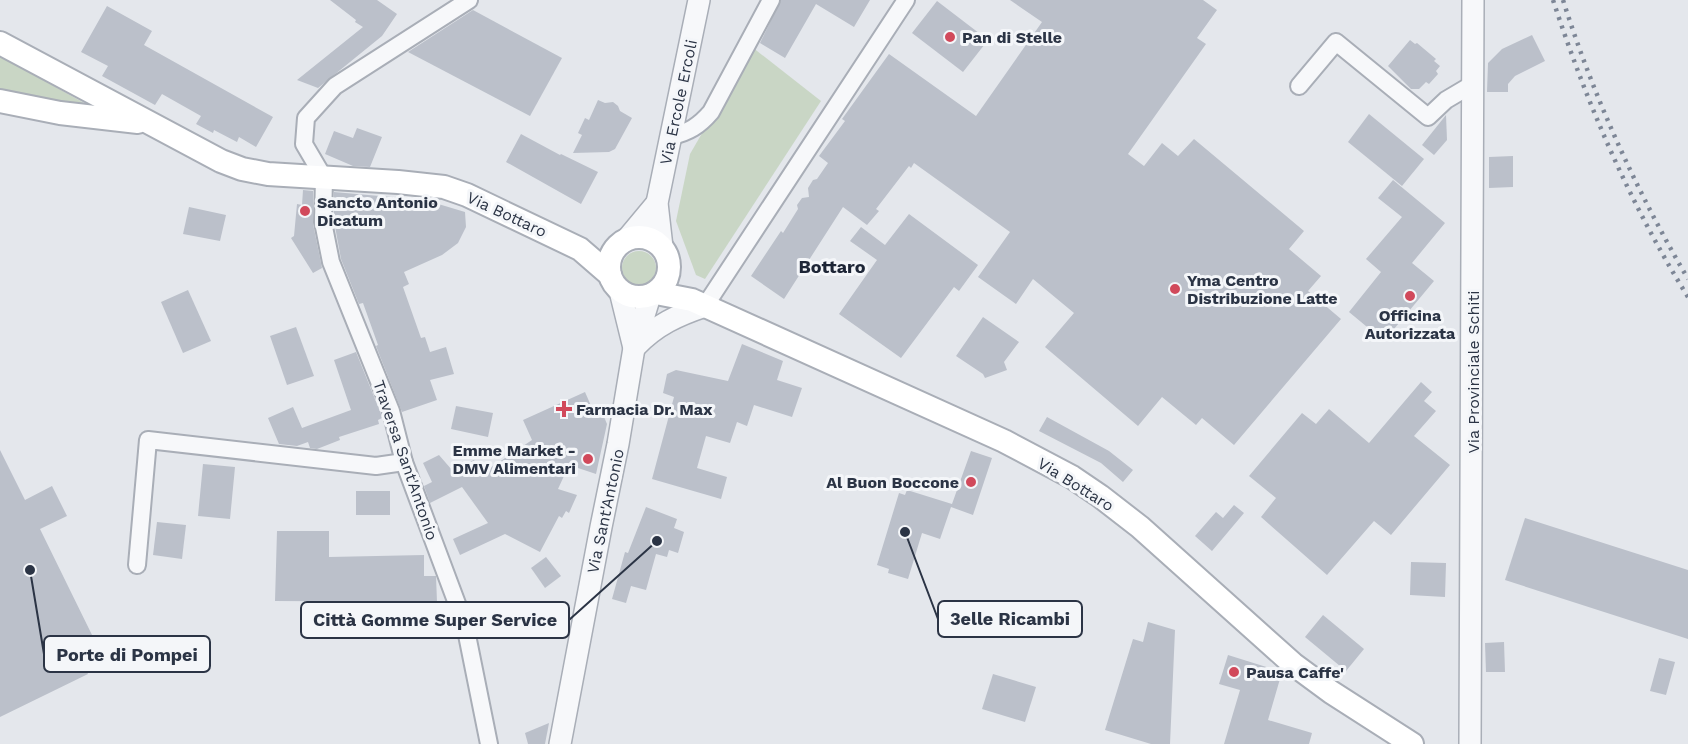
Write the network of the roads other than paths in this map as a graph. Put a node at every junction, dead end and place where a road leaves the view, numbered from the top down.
1 (469, 0) edge
2 (699, 0) edge
3 (771, 0) edge
4 (906, 0) edge
5 (1473, 0) edge
6 (0, 43) edge
7 (1473, 84) junction
8 (1299, 86) dead end
9 (0, 101) edge
10 (150, 124) junction
11 (672, 136) junction
12 (324, 178) junction
13 (657, 203) junction
14 (622, 243) junction
15 (580, 249) junction
16 (666, 257) junction
17 (615, 283) junction
18 (653, 294) junction
19 (699, 303) junction
20 (634, 348) junction
21 (404, 462) junction
22 (137, 565) dead end
23 (489, 744) edge
24 (560, 744) edge
25 (1412, 744) edge
26 (1470, 744) edge

1 - 12 street
2 - 11 street, Via Ercole Ercoli
3 - 11 street
4 - 19 street
5 - 7 street, Via Provinciale Schiti
6 - 10 main road, Via Bottaro
7 - 8 street
7 - 26 street, Via Provinciale Schiti
9 - 10 main road
10 - 12 main road, Via Bottaro
11 - 13 street, Via Ercole Ercoli
12 - 15 main road, Via Bottaro
12 - 21 street, Traversa Sant'Antonio
13 - 14 street, Via Ercole Ercoli
13 - 16 street, Via Ercole Ercoli
14 - 15 main road, Via Bottaro
14 - 16 main road
14 - 17 main road
15 - 17 main road, Via Bottaro
16 - 18 main road
16 - 19 main road
17 - 18 main road
17 - 20 street, Via Sant'Antonio
18 - 19 main road, Via Bottaro
18 - 20 street, Via Sant'Antonio
19 - 20 street
19 - 25 main road, Via Bottaro
20 - 24 street, Via Sant'Antonio
21 - 22 street
21 - 23 street, Traversa Sant'Antonio

